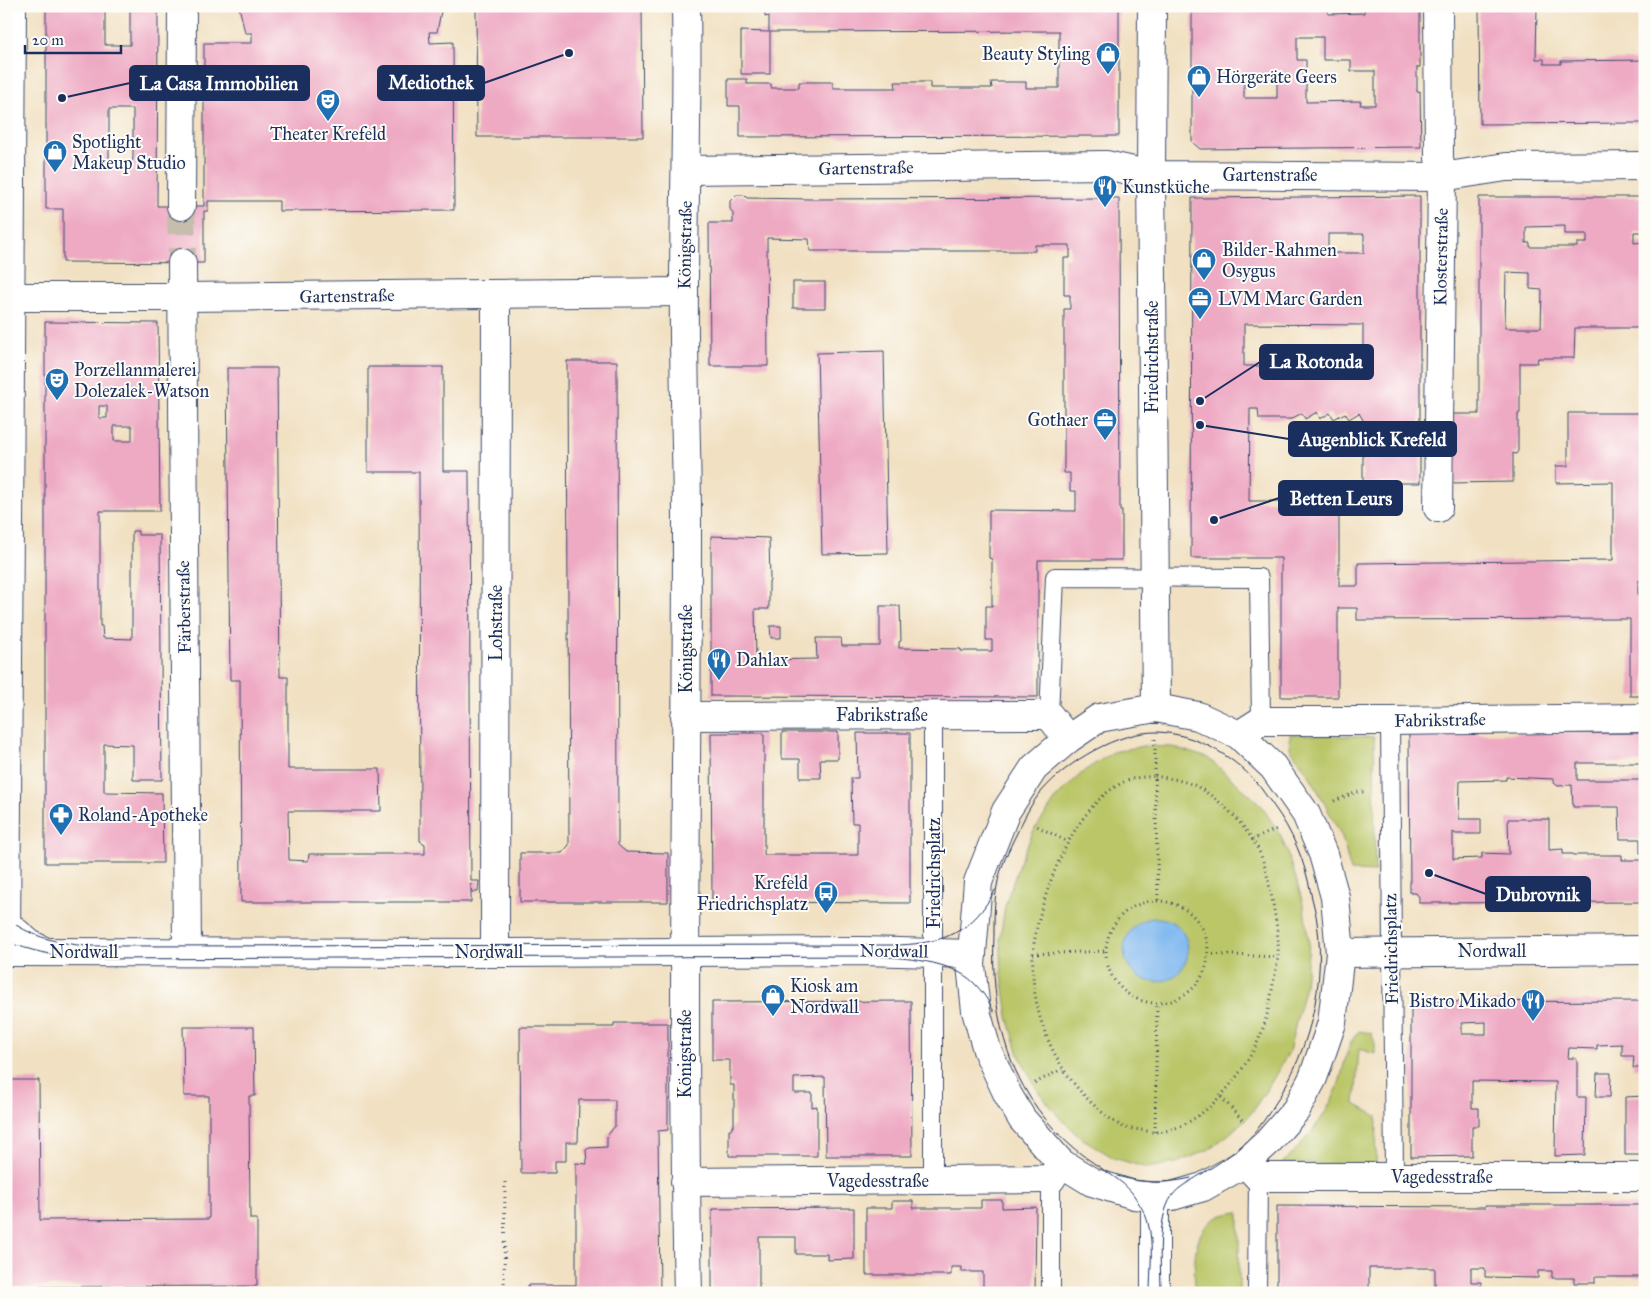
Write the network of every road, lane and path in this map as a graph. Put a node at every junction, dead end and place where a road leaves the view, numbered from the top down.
1 (12, 6) edge
2 (182, 6) edge
3 (686, 6) edge
4 (1152, 6) edge
5 (1438, 6) edge
6 (1645, 166) edge
7 (686, 170) junction
8 (1151, 175) junction
9 (1442, 176) junction
10 (181, 206) tunnel mouth
11 (182, 263) tunnel mouth
12 (684, 292) junction
13 (496, 294) junction
14 (10, 297) junction
15 (181, 297) junction
16 (1438, 508) dead end
17 (1153, 577) junction
18 (1156, 708) junction
19 (933, 715) junction
20 (685, 716) junction
21 (1049, 716) junction
22 (1645, 718) edge
23 (1390, 721) junction
24 (1250, 728) junction
25 (1068, 739) junction
26 (1154, 776) junction
27 (1006, 811) junction
28 (1068, 842) junction
29 (1158, 900) junction
30 (9, 936) edge
31 (1645, 950) edge
32 (1106, 951) junction
33 (187, 952) junction
34 (496, 952) junction
35 (685, 952) junction
36 (934, 952) junction
37 (1391, 952) junction
38 (1340, 953) junction
39 (972, 954) junction
40 (1033, 954) junction
41 (1208, 954) junction
42 (1278, 957) junction
43 (1157, 1003) junction
44 (1154, 1132) junction
45 (1251, 1170) junction
46 (1056, 1171) junction
47 (1394, 1176) junction
48 (1645, 1177) edge
49 (505, 1181) dead end
50 (934, 1181) junction
51 (686, 1182) junction
52 (1155, 1197) junction
53 (504, 1293) edge
54 (688, 1293) edge
55 (1051, 1293) edge
56 (1155, 1293) edge
57 (1257, 1293) edge

1 - 14 street
2 - 10 street
3 - 7 street, Königstraße
4 - 8 street, Friedrichstraße
5 - 9 street, Klosterstraße
6 - 9 street, Gartenstraße
7 - 8 street, Gartenstraße
7 - 12 street, Königstraße
8 - 9 street, Gartenstraße
8 - 17 street, Friedrichstraße
9 - 16 street, Klosterstraße
11 - 15 street, Färberstraße
12 - 13 street, Gartenstraße
12 - 20 street, Königstraße
13 - 15 street, Gartenstraße
13 - 34 street, Lohstraße
14 - 15 street, Gartenstraße
14 - 30 street
15 - 33 street, Färberstraße
17 - 18 street, Friedrichstraße
17 - 21 lane
17 - 24 lane
18 - 24 street
18 - 25 street
18 - 26 path
19 - 20 street, Fabrikstraße
19 - 21 street, Fabrikstraße
19 - 36 lane, Friedrichsplatz
20 - 35 street, Königstraße
21 - 25 street
22 - 23 street, Fabrikstraße
23 - 24 street, Fabrikstraße
23 - 37 lane, Friedrichsplatz
24 - 38 street
25 - 27 street
26 - 28 path
26 - 29 path
26 - 42 path
27 - 28 path
27 - 39 street
28 - 40 path
29 - 32 path
29 - 41 path
30 - 33 street, Nordwall
31 - 37 street, Nordwall
32 - 40 path
32 - 43 path
33 - 34 street, Nordwall
34 - 35 street, Nordwall
35 - 36 street, Nordwall
35 - 51 street, Königstraße
36 - 39 street, Nordwall
36 - 50 lane, Friedrichsplatz
37 - 38 street, Nordwall
37 - 47 lane, Friedrichsplatz
38 - 45 street
39 - 46 street
40 - 44 path
41 - 42 path
41 - 43 path
42 - 44 path
43 - 44 path
45 - 47 street, Vagedesstraße
45 - 52 street
45 - 57 lane
46 - 50 street, Vagedesstraße
46 - 52 street
46 - 55 lane
47 - 48 street, Vagedesstraße
49 - 53 path
50 - 51 street, Vagedesstraße
51 - 54 street, Königstraße
52 - 56 street

